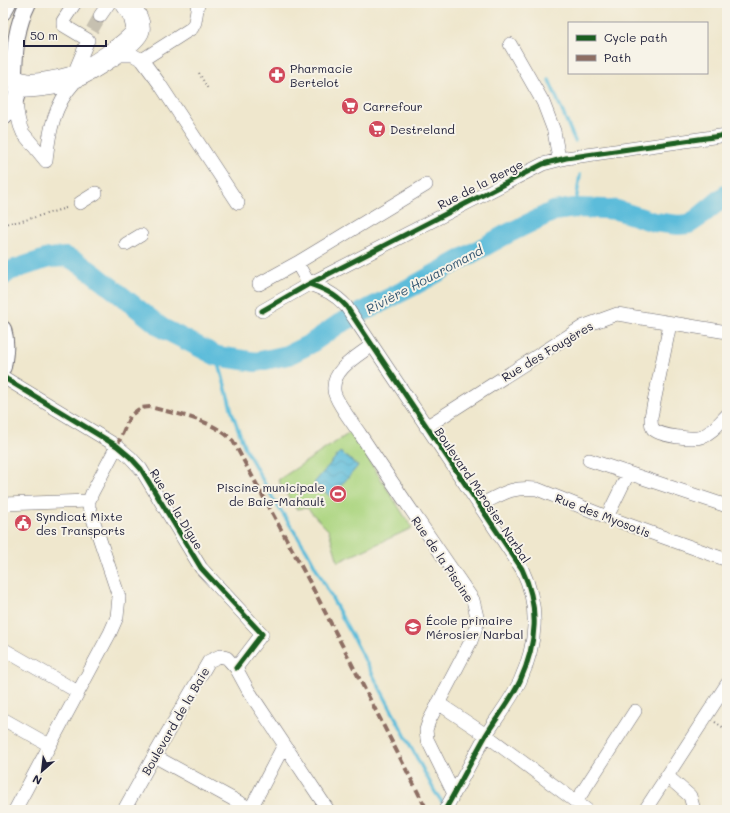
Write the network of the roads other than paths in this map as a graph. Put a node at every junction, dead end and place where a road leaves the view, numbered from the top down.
1 (8, 3) edge
2 (28, 3) edge
3 (75, 3) edge
4 (109, 3) edge
5 (121, 3) edge
6 (133, 3) edge
7 (198, 3) edge
8 (3, 12) edge
9 (100, 16) tunnel mouth
10 (510, 44) dead end
11 (120, 55) junction
12 (3, 60) edge
13 (142, 60) junction
14 (75, 77) junction
15 (16, 86) junction
16 (3, 117) edge
17 (727, 135) edge
18 (559, 159) junction
19 (426, 185) dead end
20 (96, 193) dead end
21 (80, 203) dead end
22 (238, 203) dead end
23 (141, 235) dead end
24 (126, 244) dead end
25 (296, 263) junction
26 (259, 284) dead end
27 (309, 284) junction
28 (262, 311) dead end
29 (670, 324) junction
30 (3, 329) edge
31 (727, 332) edge
32 (372, 345) junction
33 (3, 367) edge
34 (3, 377) edge
35 (727, 415) edge
36 (426, 427) junction
37 (117, 446) junction
38 (589, 460) dead end
39 (628, 474) junction
40 (89, 501) junction
41 (3, 504) edge
42 (480, 505) junction
43 (727, 506) edge
44 (607, 517) junction
45 (727, 560) edge
46 (3, 649) edge
47 (236, 668) junction
48 (727, 684) edge
49 (78, 692) junction
50 (438, 703) junction
51 (635, 711) dead end
52 (3, 719) edge
53 (486, 735) junction
54 (49, 745) junction
55 (284, 745) junction
56 (154, 756) junction
57 (667, 776) junction
58 (453, 796) junction
59 (576, 802) junction
60 (14, 810) edge
61 (124, 810) edge
62 (251, 810) edge
63 (328, 810) edge
64 (445, 810) edge
65 (587, 810) edge
66 (645, 810) edge
67 (694, 810) edge

1 - 8 main road
2 - 15 main road
3 - 14 street
4 - 9 street
5 - 14 street
6 - 11 street
7 - 13 street
10 - 18 street
11 - 13 street
11 - 14 street
12 - 15 main road
13 - 22 street
14 - 15 street
14 - 15 street
15 - 16 main road
17 - 18 street, Rue de la Berge
18 - 27 street, Rue de la Berge
19 - 25 street
20 - 21 street
23 - 24 street
25 - 26 street
25 - 27 street
27 - 28 street, Rue de la Berge
27 - 32 street, Boulevard Mérosier Narbal
29 - 31 street, Rue des Fougères
29 - 35 street
29 - 36 street, Rue des Fougères
30 - 33 main road
32 - 36 street, Boulevard Mérosier Narbal
32 - 50 street, Rue de la Piscine
34 - 37 street, Rue de la Digue
36 - 42 street, Boulevard Mérosier Narbal
37 - 40 street
37 - 47 street, Rue de la Digue
38 - 39 street
39 - 43 street
39 - 44 street
40 - 41 street
40 - 49 street
42 - 44 street, Rue des Myosotis
42 - 53 street, Boulevard Mérosier Narbal
44 - 45 street, Rue des Myosotis
46 - 49 street
47 - 55 street, Boulevard de la Baie
47 - 56 street, Boulevard de la Baie
48 - 57 street
49 - 54 street
50 - 53 street
50 - 58 street, Rue de la Piscine
51 - 59 street
52 - 54 street
53 - 58 street, Boulevard Mérosier Narbal
53 - 59 street
54 - 60 street
55 - 62 street
55 - 63 street, Boulevard de la Baie
56 - 61 street, Boulevard de la Baie
56 - 62 street
57 - 66 street
57 - 67 street
58 - 64 street, Boulevard Mérosier Narbal
59 - 65 street

